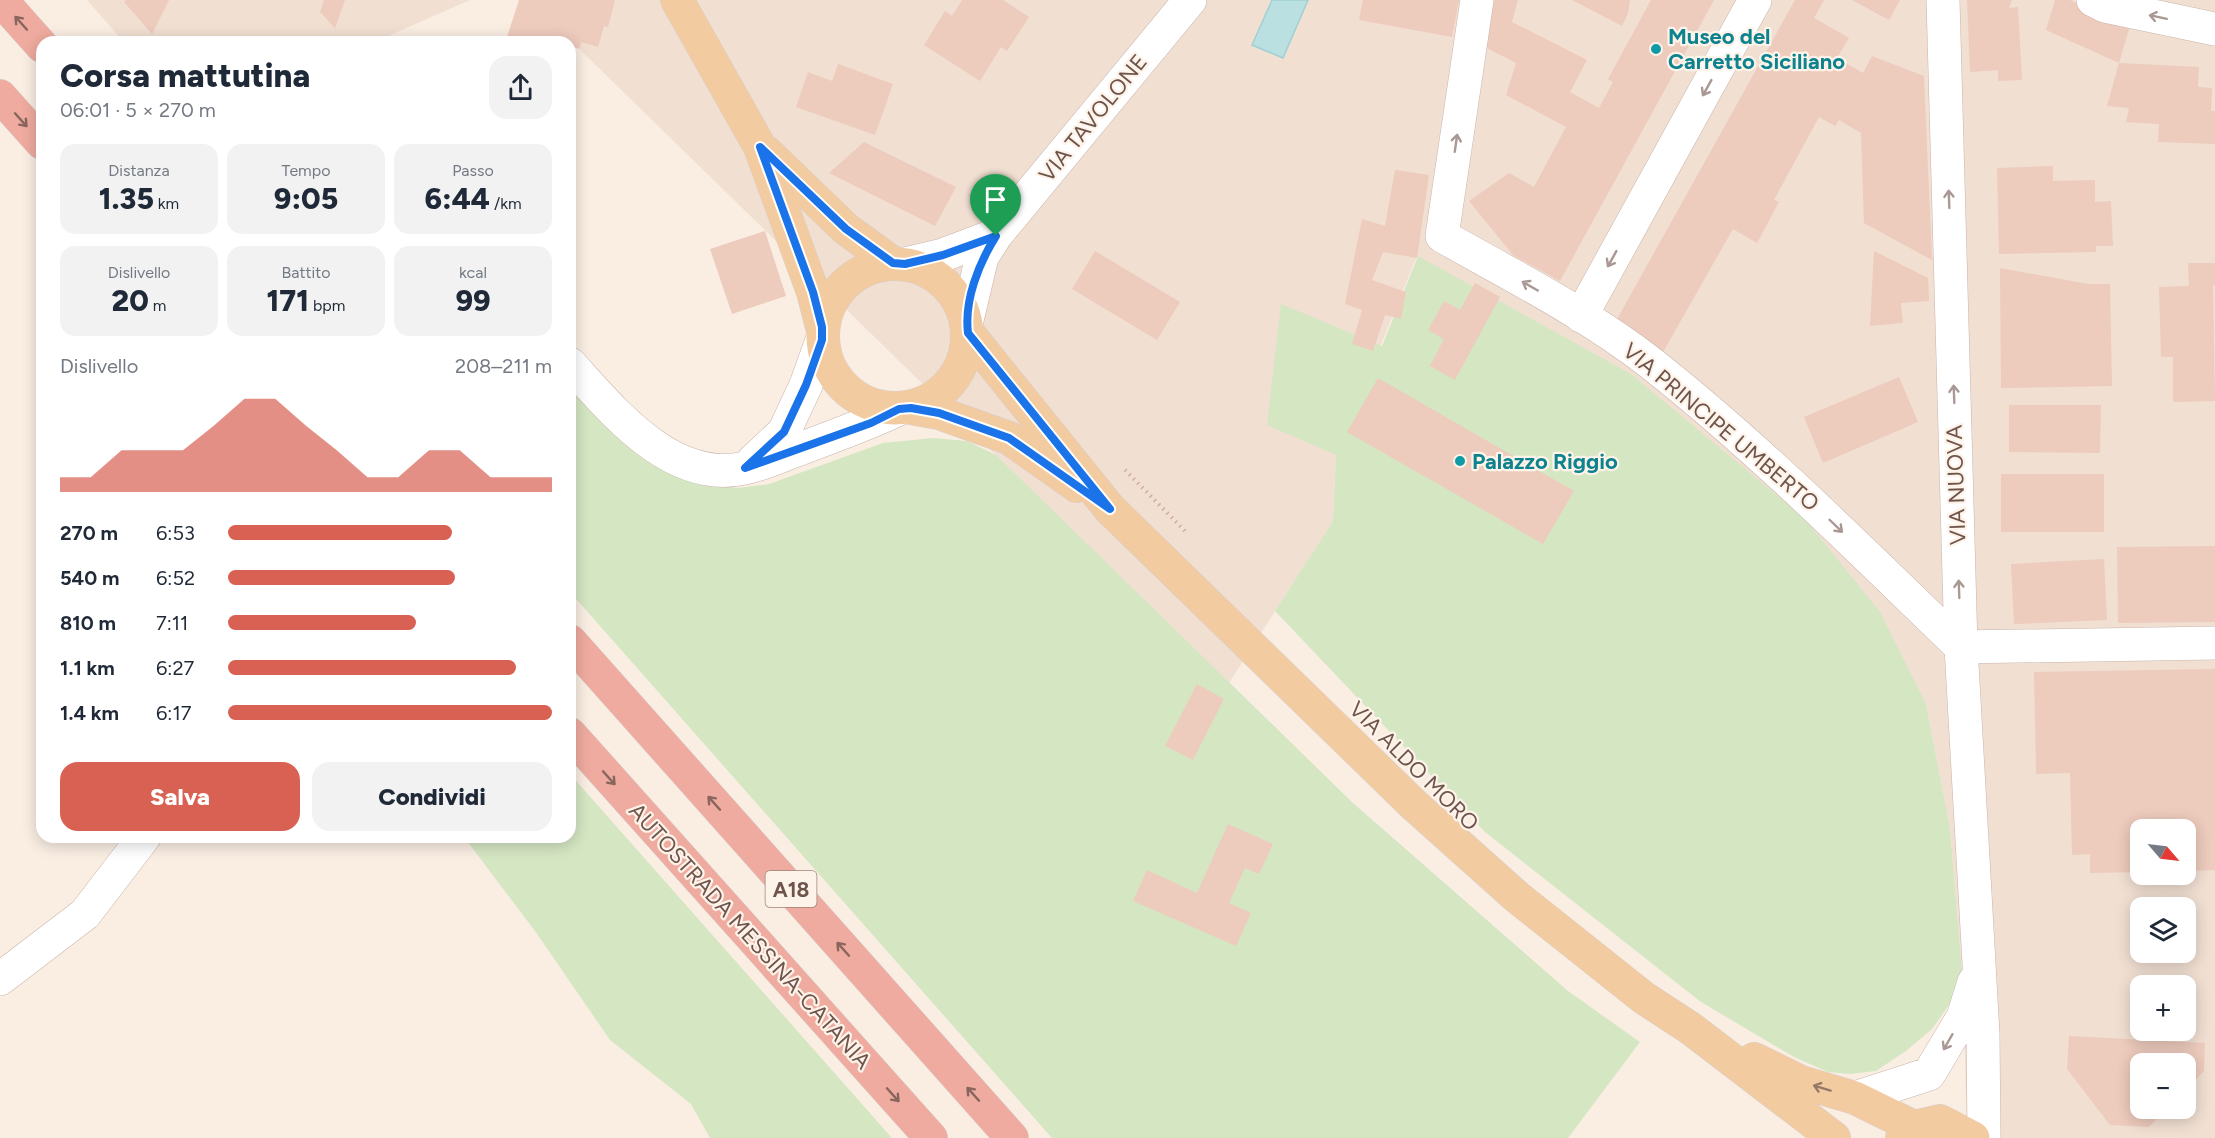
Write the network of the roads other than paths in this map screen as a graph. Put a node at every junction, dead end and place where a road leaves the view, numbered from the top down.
1 (1, 0) edge
2 (677, 0) edge
3 (1190, 0) edge
4 (1477, 0) edge
5 (1755, 0) edge
6 (1943, 0) edge
7 (2093, 0) edge
8 (2215, 29) edge
9 (36, 39) edge
10 (0, 96) edge
11 (36, 136) edge
12 (760, 147) junction
13 (996, 236) junction
14 (899, 264) junction
15 (1581, 316) junction
16 (967, 327) junction
17 (822, 333) junction
18 (576, 370) edge
19 (905, 408) junction
20 (745, 468) junction
21 (1110, 509) junction
22 (2215, 643) edge
23 (1961, 647) junction
24 (576, 648) edge
25 (576, 741) edge
26 (139, 843) edge
27 (1978, 969) junction
28 (0, 979) edge
29 (1690, 1028) junction
30 (1929, 1074) junction
31 (1855, 1098) junction
32 (1908, 1133) edge
33 (931, 1138) edge
34 (1012, 1138) edge
35 (1834, 1138) edge
36 (1973, 1138) edge
37 (1984, 1138) edge

9 -> 1 highway
2 - 12 main road
3 - 13 street, VIA TAVOLONE
15 -> 4 street, VIA PRINCIPE UMBERTO
5 -> 15 street
23 -> 6 street, VIA NUOVA
8 -> 7 street
10 -> 11 highway
12 - 14 main road
12 - 17 main road
13 - 14 street
13 - 16 street, VIA TAVOLONE
14 - 16 main road
14 - 17 main road
15 -> 23 street, VIA PRINCIPE UMBERTO
16 - 19 main road
16 - 21 main road
17 - 19 main road
17 - 20 street
18 - 20 street
19 - 20 street
19 - 21 main road
21 - 29 main road, VIA ALDO MORO
22 - 23 street
23 - 27 street, VIA NUOVA
34 -> 24 highway, A18
25 -> 33 highway, AUTOSTRADA MESSINA-CATANIA / A18
26 - 28 street
27 -> 30 street
27 - 37 street, VIA NUOVA
31 -> 29 main road
29 - 35 main road
30 - 31 street
30 - 32 street
31 - 32 main road
32 - 36 main road

